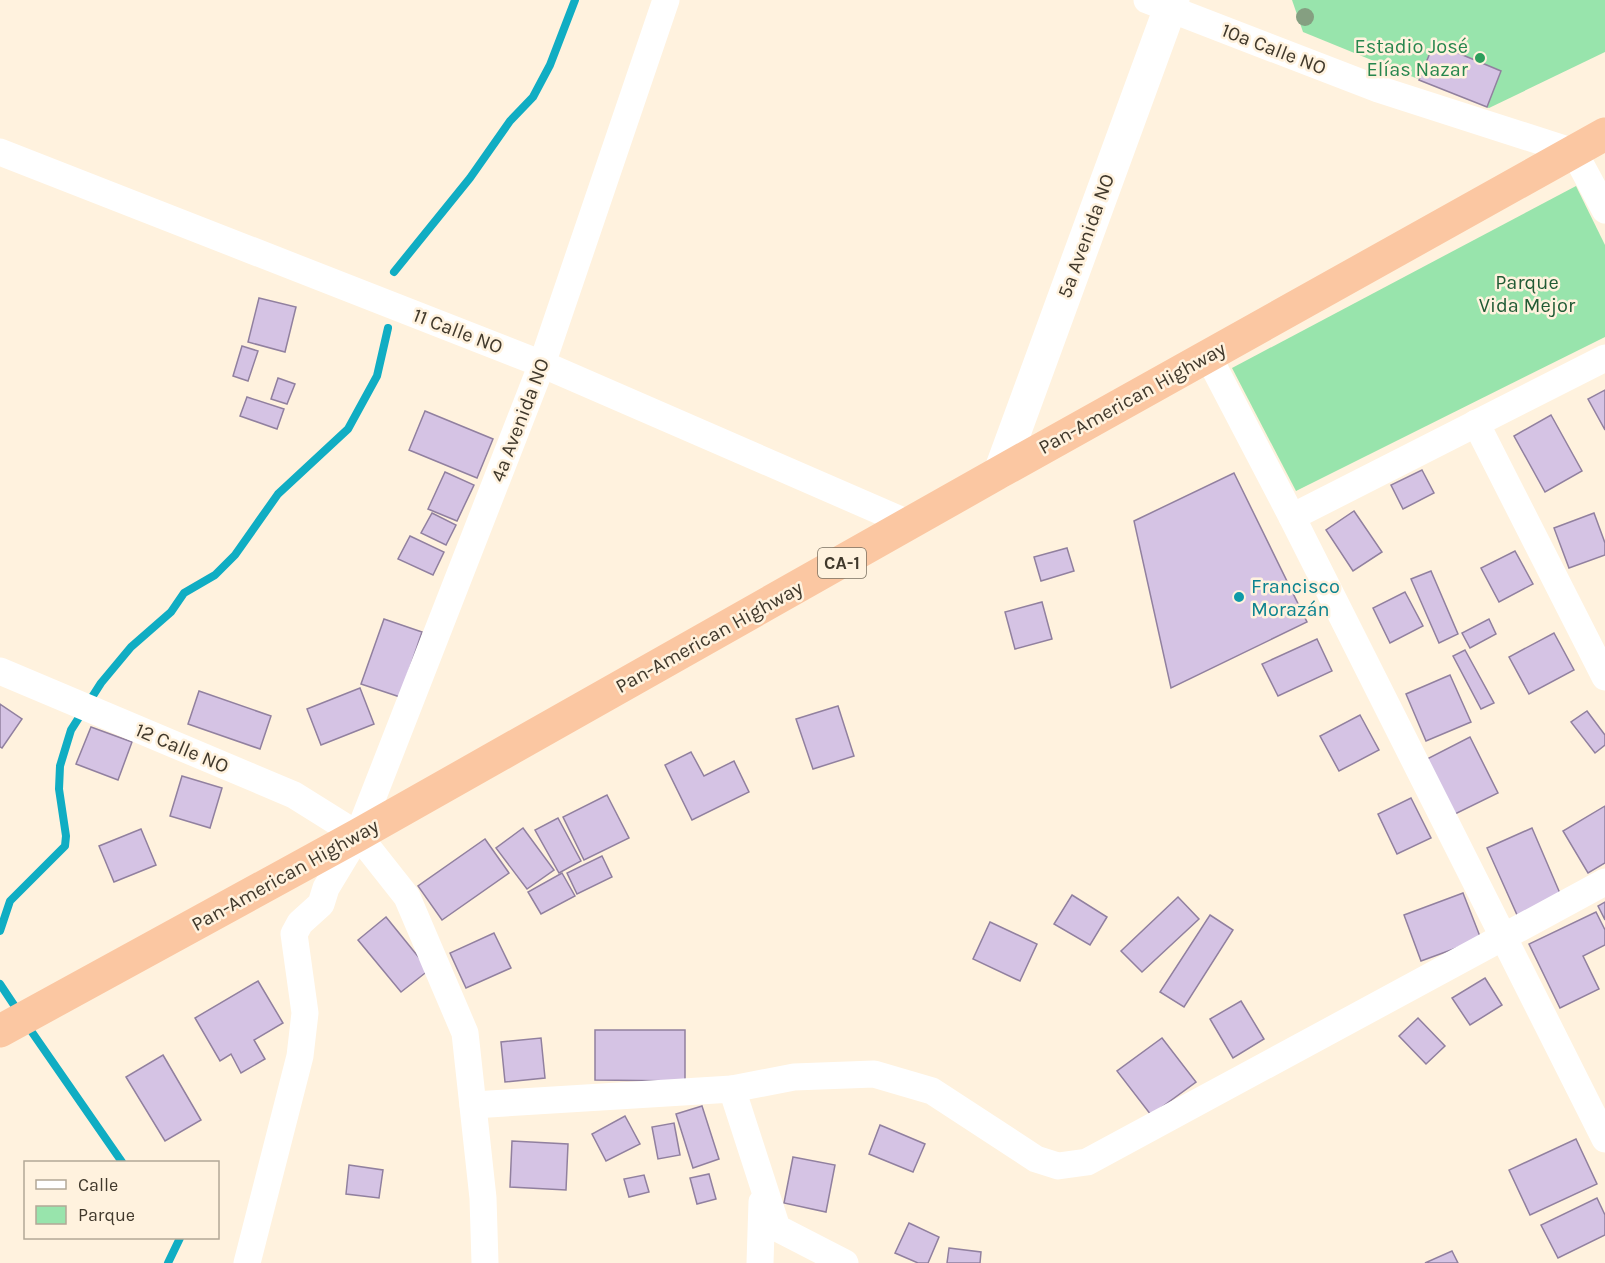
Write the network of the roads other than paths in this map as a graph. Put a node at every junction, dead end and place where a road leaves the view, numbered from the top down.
1 (666, 0) edge
2 (1163, 3) edge
3 (1605, 134) edge
4 (0, 152) edge
5 (1574, 152) junction
6 (1605, 210) edge
7 (1208, 356) junction
8 (1605, 358) edge
9 (542, 364) junction
10 (1476, 423) junction
11 (1000, 472) junction
12 (1292, 517) junction
13 (910, 524) junction
14 (0, 671) edge
15 (1605, 677) edge
16 (358, 835) junction
17 (1605, 882) edge
18 (1502, 938) junction
19 (7, 1028) edge
20 (732, 1089) junction
21 (473, 1105) junction
22 (1605, 1139) edge
23 (762, 1183) junction
24 (247, 1263) edge
25 (485, 1263) edge
26 (760, 1263) edge
27 (844, 1263) edge

1 - 9 street, 4a Avenida NO
2 - 5 street, 10a Calle NO
2 - 11 street, 5a Avenida NO
3 - 5 highway, Pan-American Highway / CA-1
4 - 9 street, 11 Calle NO
5 - 6 street
5 - 7 highway, Pan-American Highway / CA-1
7 - 11 highway, Pan-American Highway / CA-1
7 - 12 street
8 - 10 street
9 - 13 street, 11 Calle NO
9 - 16 street, 4a Avenida NO
10 - 12 street
10 - 15 street
11 - 13 highway, Pan-American Highway / CA-1
12 - 18 street
13 - 16 highway, Pan-American Highway / CA-1
14 - 16 street, 12 Calle NO
16 - 19 highway, Pan-American Highway / CA-1
16 - 21 street, 12 Calle NO
16 - 24 street, 4a Avenida NO
17 - 18 street
18 - 20 street
18 - 22 street
20 - 21 street
20 - 23 street
21 - 25 street, 12 Calle NO
23 - 26 street
23 - 27 street

